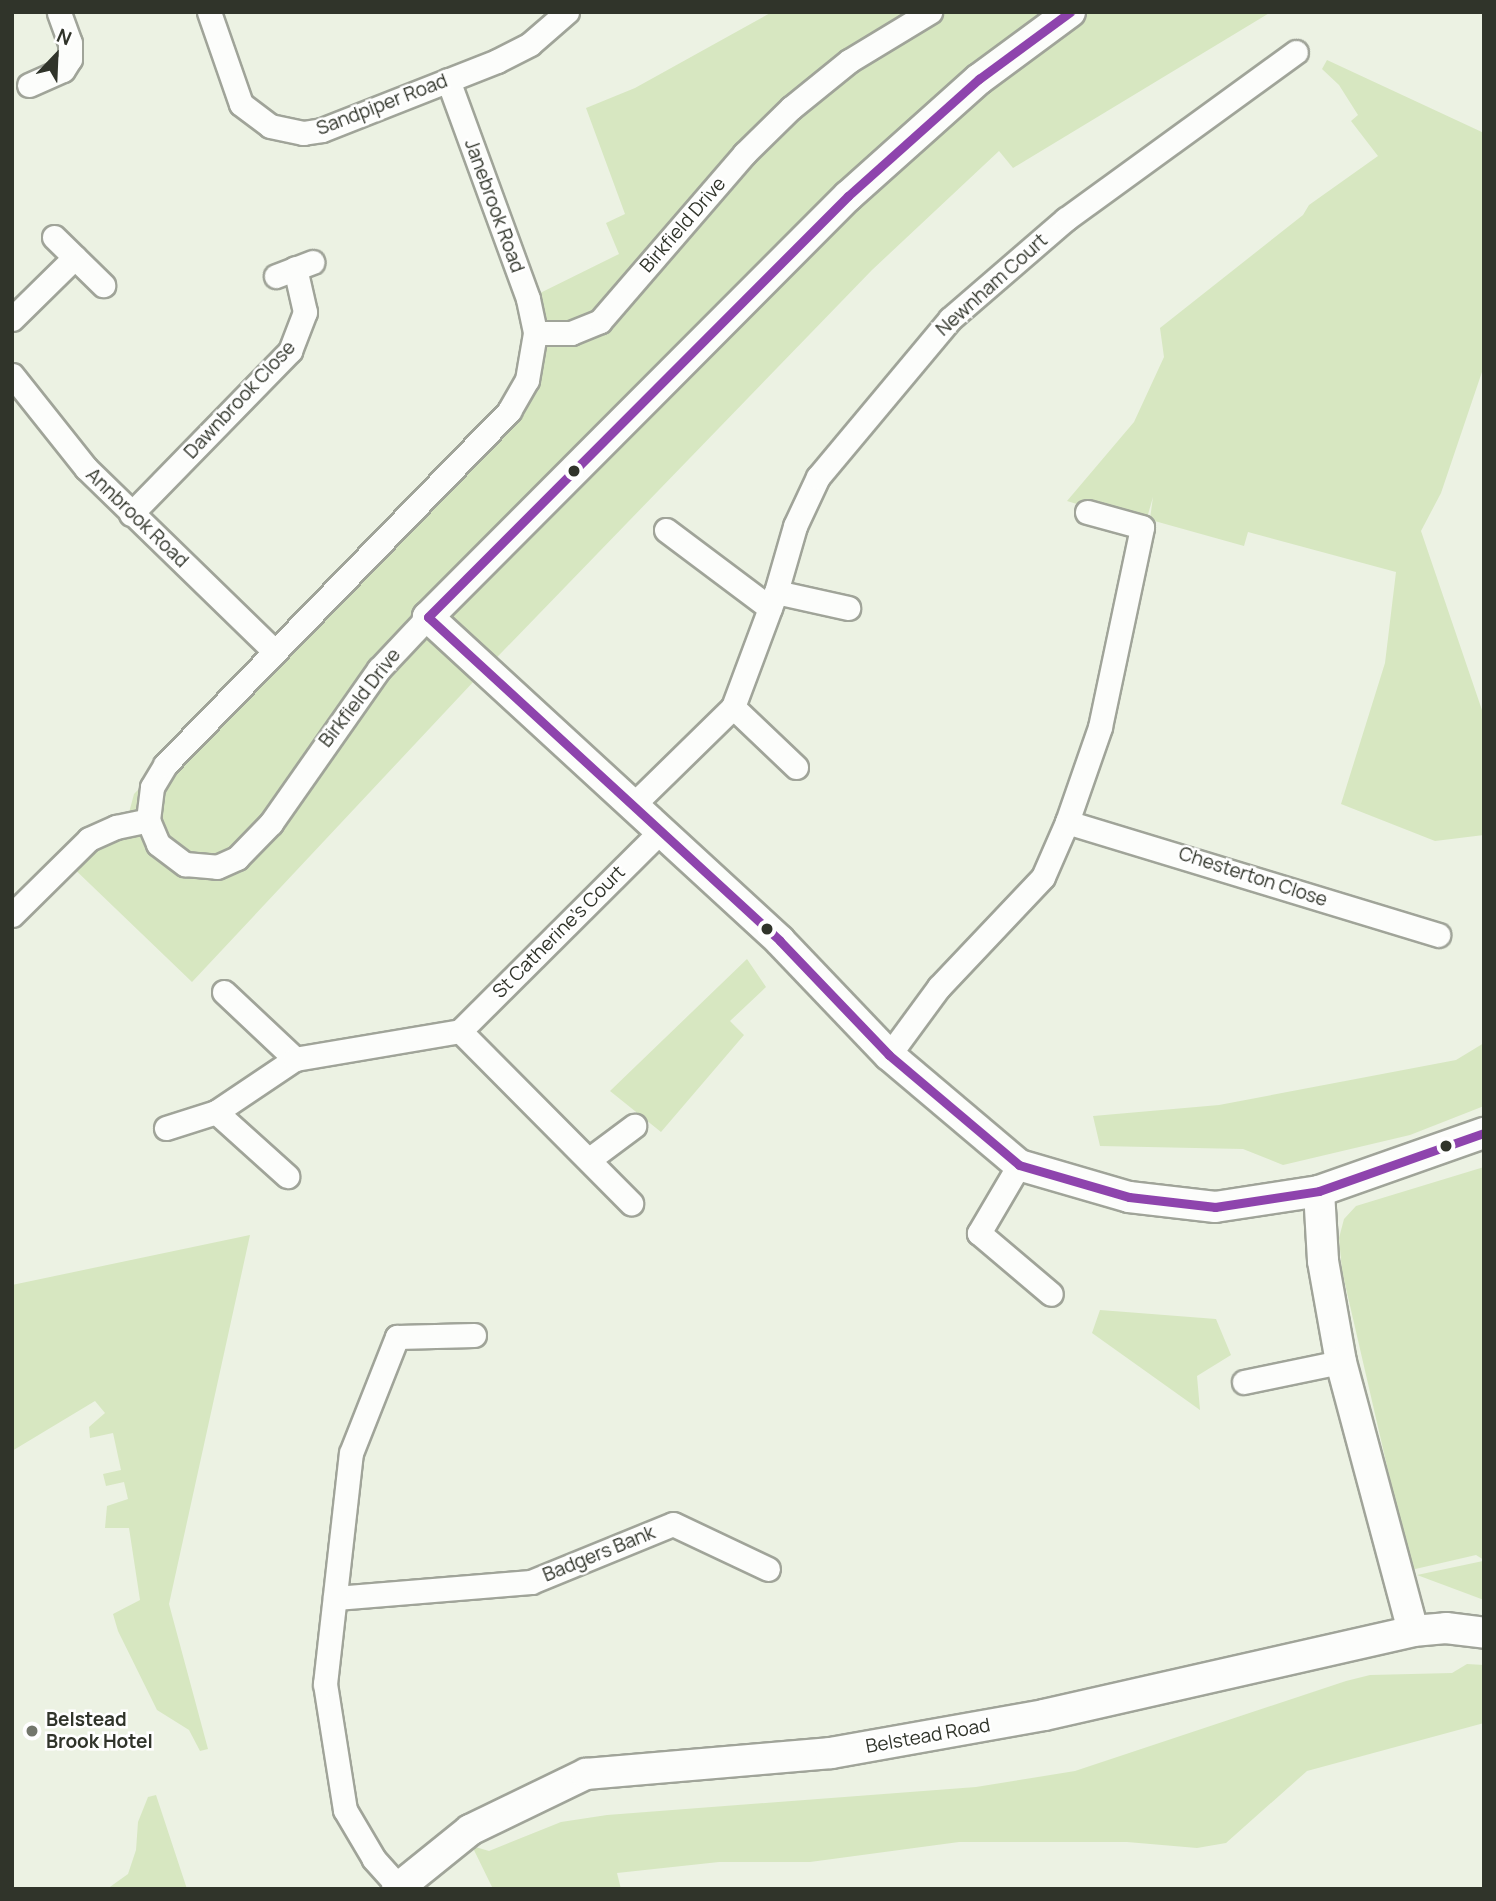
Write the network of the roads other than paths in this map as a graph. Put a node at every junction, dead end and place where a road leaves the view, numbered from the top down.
1 (59, 12) edge
2 (209, 12) edge
3 (568, 12) edge
4 (930, 12) edge
5 (1070, 12) edge
6 (1296, 52) dead end
7 (448, 80) junction
8 (29, 85) dead end
9 (54, 237) dead end
10 (75, 257) junction
11 (295, 269) dead end
12 (103, 285) dead end
13 (12, 319) edge
14 (536, 333) junction
15 (12, 375) edge
16 (1087, 512) dead end
17 (131, 514) junction
18 (666, 530) dead end
19 (773, 600) junction
20 (848, 608) dead end
21 (428, 617) junction
22 (273, 650) junction
23 (733, 707) junction
24 (796, 767) dead end
25 (631, 807) junction
26 (148, 820) junction
27 (1067, 822) junction
28 (659, 834) junction
29 (12, 915) edge
30 (1438, 935) dead end
31 (224, 992) dead end
32 (460, 1031) junction
33 (889, 1055) junction
34 (295, 1059) junction
35 (216, 1112) junction
36 (634, 1126) dead end
37 (166, 1128) dead end
38 (1484, 1133) edge
39 (591, 1158) junction
40 (1019, 1165) junction
41 (287, 1176) dead end
42 (1319, 1191) junction
43 (631, 1203) dead end
44 (1051, 1294) dead end
45 (474, 1335) dead end
46 (1342, 1362) junction
47 (1244, 1382) dead end
48 (768, 1569) dead end
49 (335, 1598) junction
50 (1413, 1631) junction
51 (1484, 1633) edge
52 (398, 1888) edge

1 - 8 street
2 - 7 street, Sandpiper Road
3 - 7 street, Sandpiper Road
4 - 14 street, Birkfield Drive
5 - 21 street, Birkfield Drive
6 - 19 street, Newnham Court
7 - 14 street, Janebrook Road
9 - 10 street
10 - 12 street
10 - 13 street
11 - 17 street, Dawnbrook Close
14 - 22 street
15 - 17 street, Annbrook Road
16 - 27 street
17 - 22 street, Annbrook Road
18 - 19 street
19 - 20 street
19 - 23 street, Newnham Court
21 - 25 street
21 - 26 street, Birkfield Drive
22 - 26 street
23 - 24 street
23 - 25 street, Newnham Court
25 - 28 street
26 - 29 street
27 - 30 street, Chesterton Close
27 - 33 street
28 - 32 street, St Catherine's Court
28 - 33 street
31 - 34 street
32 - 34 street
32 - 39 street
33 - 40 street
34 - 35 street
35 - 37 street
35 - 41 street
36 - 39 street
38 - 42 street
39 - 43 street
40 - 42 street
40 - 44 street
42 - 46 street
45 - 49 street
46 - 47 street
46 - 50 street
48 - 49 street, Badgers Bank
49 - 52 street
50 - 51 street, Belstead Road
50 - 52 street, Belstead Road

